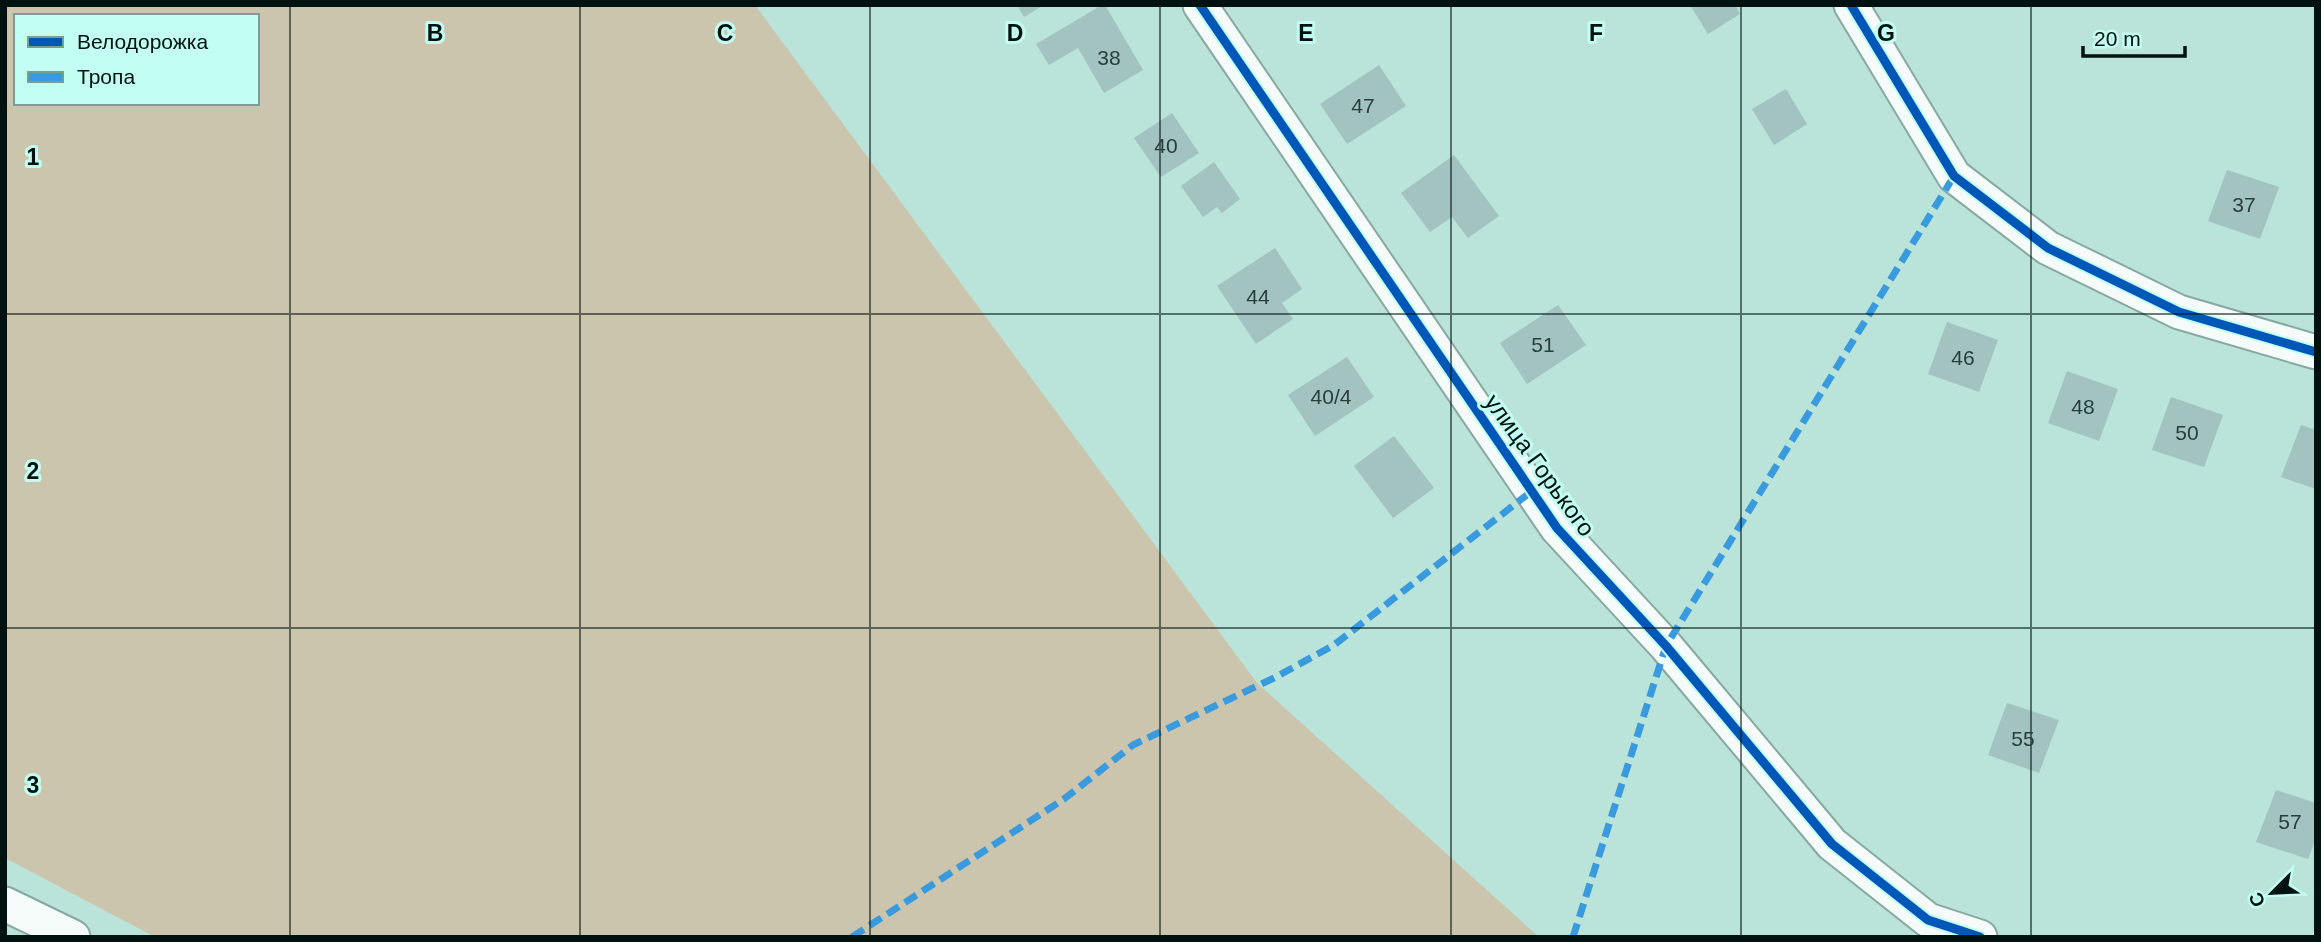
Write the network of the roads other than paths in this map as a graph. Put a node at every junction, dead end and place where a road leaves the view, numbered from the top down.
1 (1200, 5) edge
2 (1852, 5) edge
3 (2316, 352) edge
4 (5, 904) edge
5 (73, 937) edge
6 (1980, 937) edge

1 - 6 street, улица Горького
2 - 3 street
4 - 5 street

